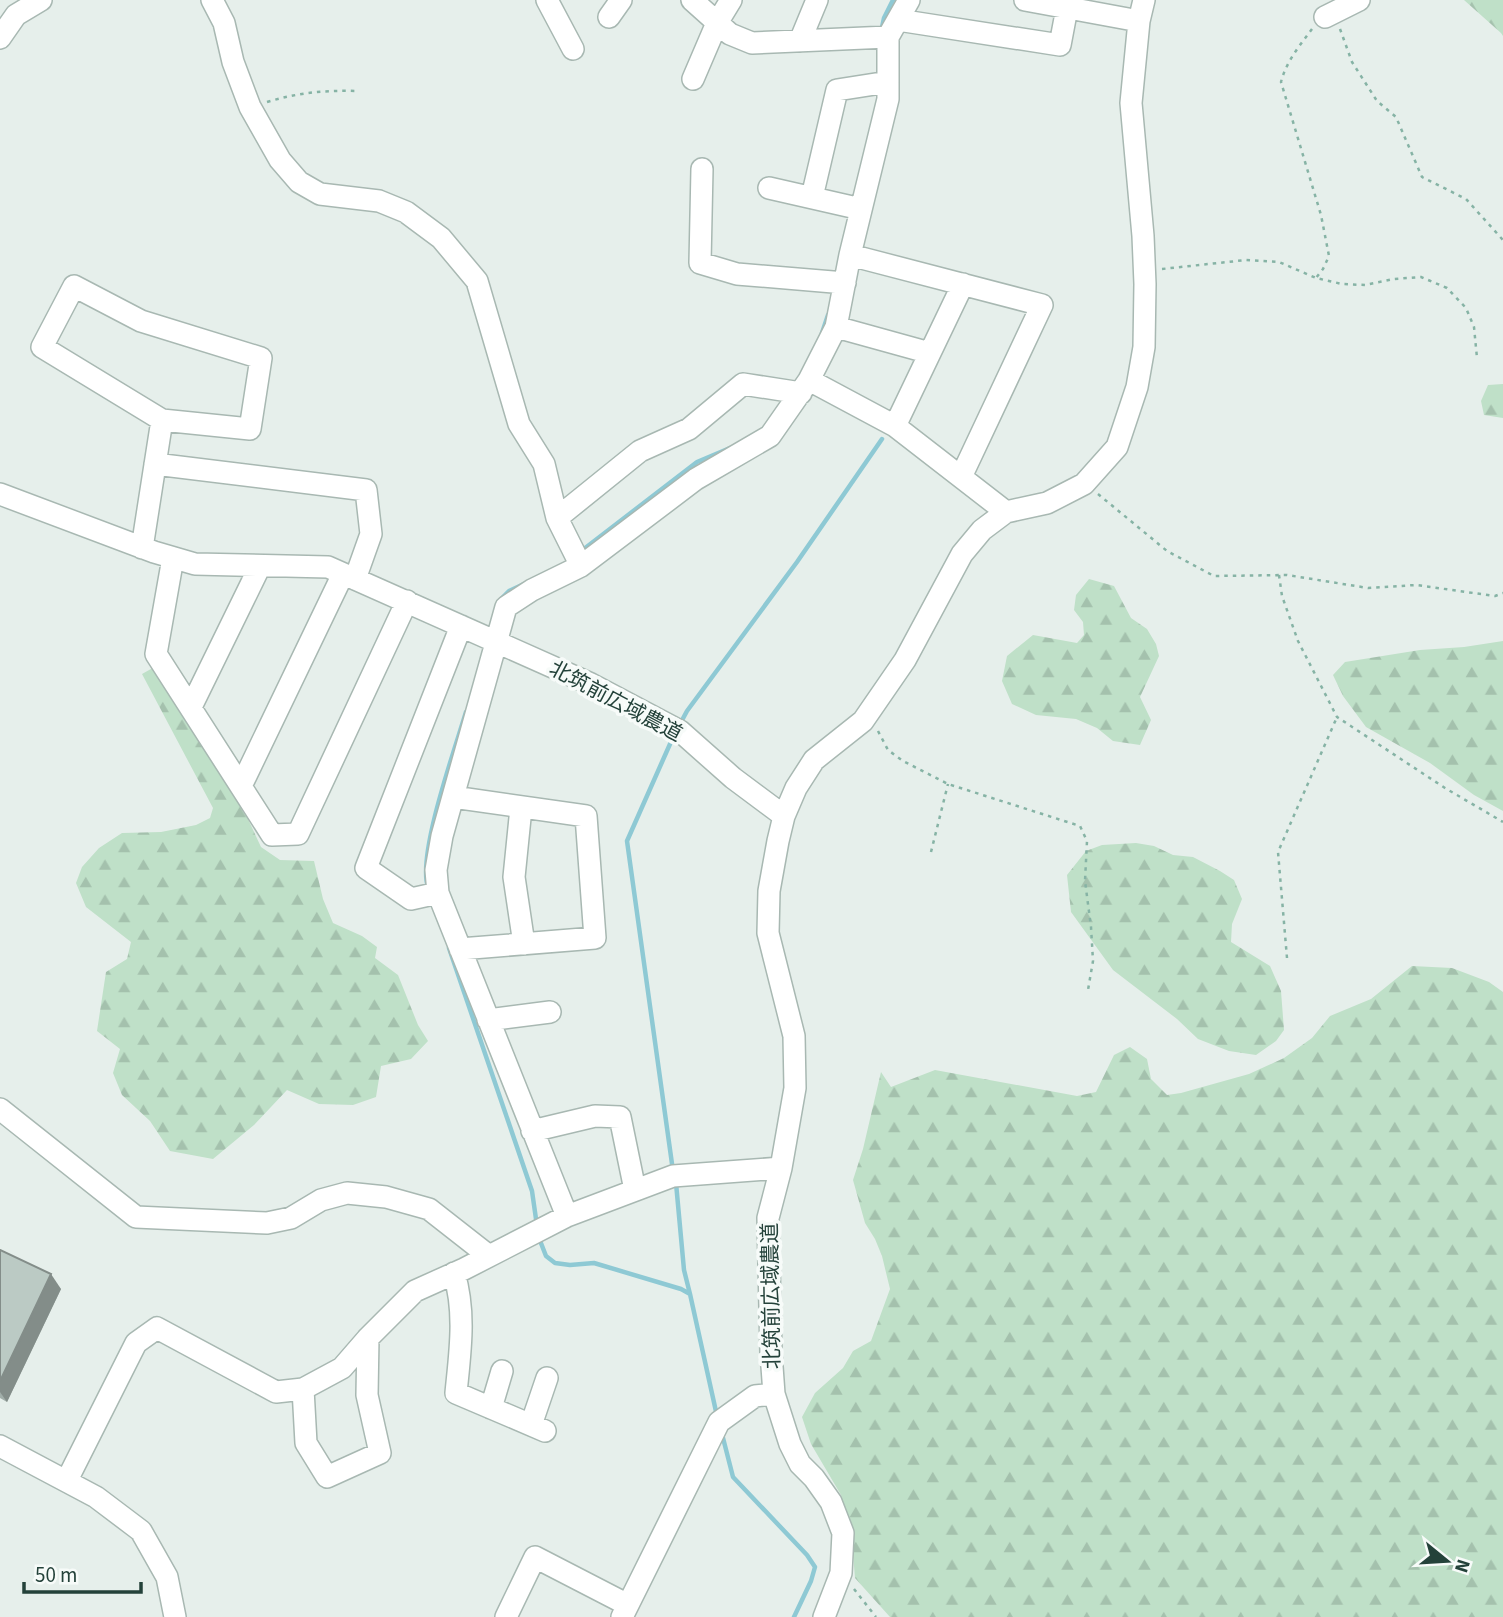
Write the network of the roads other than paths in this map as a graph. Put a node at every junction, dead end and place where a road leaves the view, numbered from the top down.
1 (41, 0) edge
2 (212, 0) edge
3 (547, 0) edge
4 (692, 0) edge
5 (731, 0) edge
6 (817, 0) edge
7 (909, 0) edge
8 (1025, 0) edge
9 (1359, 0) edge
10 (1067, 8) junction
11 (1142, 10) edge
12 (1330, 15) road end
13 (717, 23) junction
14 (893, 29) junction
15 (0, 38) edge
16 (800, 41) junction
17 (573, 48) dead end
18 (694, 79) dead end
19 (888, 82) junction
20 (702, 169) dead end
21 (769, 188) dead end
22 (812, 197) junction
23 (861, 209) junction
24 (850, 255) junction
25 (845, 283) junction
26 (963, 284) junction
27 (836, 327) junction
28 (930, 353) junction
29 (805, 387) junction
30 (162, 420) junction
31 (895, 426) junction
32 (155, 464) junction
33 (961, 477) junction
34 (0, 494) edge
35 (1006, 512) junction
36 (557, 518) junction
37 (142, 548) junction
38 (173, 558) junction
39 (260, 566) junction
40 (581, 566) junction
41 (349, 576) junction
42 (407, 601) junction
43 (461, 626) junction
44 (496, 641) junction
45 (191, 707) junction
46 (241, 786) junction
47 (453, 797) junction
48 (521, 808) junction
49 (784, 816) junction
50 (439, 893) junction
51 (524, 944) junction
52 (460, 949) junction
53 (550, 1012) dead end
54 (488, 1020) junction
55 (0, 1109) edge
56 (532, 1131) junction
57 (781, 1168) junction
58 (635, 1190) junction
59 (567, 1216) junction
60 (489, 1256) junction
61 (454, 1273) junction
62 (368, 1338) junction
63 (502, 1371) dead end
64 (547, 1378) dead end
65 (303, 1389) junction
66 (774, 1394) junction
67 (491, 1408) junction
68 (0, 1446) edge
69 (66, 1480) junction
70 (625, 1611) edge
71 (175, 1617) edge
72 (506, 1617) edge
73 (824, 1617) edge

1 - 15 street
2 - 36 street
3 - 17 street
4 - 13 street
5 - 13 street
6 - 16 street
7 - 14 street
8 - 10 street
9 - 12 street
10 - 11 street
10 - 14 street
11 - 35 street
13 - 16 street
13 - 18 street
14 - 16 street
14 - 19 street
19 - 22 street
19 - 23 street
20 - 25 street
21 - 22 street
22 - 23 street
23 - 24 street
24 - 25 street
24 - 26 street
25 - 27 street
26 - 28 street
26 - 33 street
27 - 28 street
27 - 29 street
28 - 31 street
29 - 31 street
29 - 36 street
29 - 40 street
30 - 30 street
30 - 32 street
31 - 33 street
32 - 37 street
32 - 41 street
33 - 35 street
34 - 37 street, 北筑前広域農道
35 - 49 street
36 - 40 street
37 - 38 street, 北筑前広域農道
38 - 39 street, 北筑前広域農道
38 - 45 street
39 - 41 street, 北筑前広域農道
39 - 45 street
40 - 44 street
41 - 42 street, 北筑前広域農道
41 - 46 street
42 - 43 street, 北筑前広域農道
42 - 46 street
43 - 44 street, 北筑前広域農道
43 - 50 street
44 - 47 street
44 - 49 street, 北筑前広域農道
45 - 46 street
47 - 48 street
47 - 50 street
48 - 51 street
48 - 51 street
49 - 57 street, 北筑前広域農道
50 - 52 street
51 - 52 street
52 - 54 street
53 - 54 street
54 - 56 street
55 - 60 street
56 - 58 street
56 - 59 street
57 - 58 street
57 - 66 street, 北筑前広域農道
58 - 59 street
59 - 60 street
60 - 61 street
61 - 62 street
61 - 67 street
62 - 65 street
62 - 65 street
63 - 67 street
64 - 67 street
65 - 69 street
66 - 70 street
66 - 73 street, 北筑前広域農道
68 - 69 street
69 - 71 street
70 - 72 street

